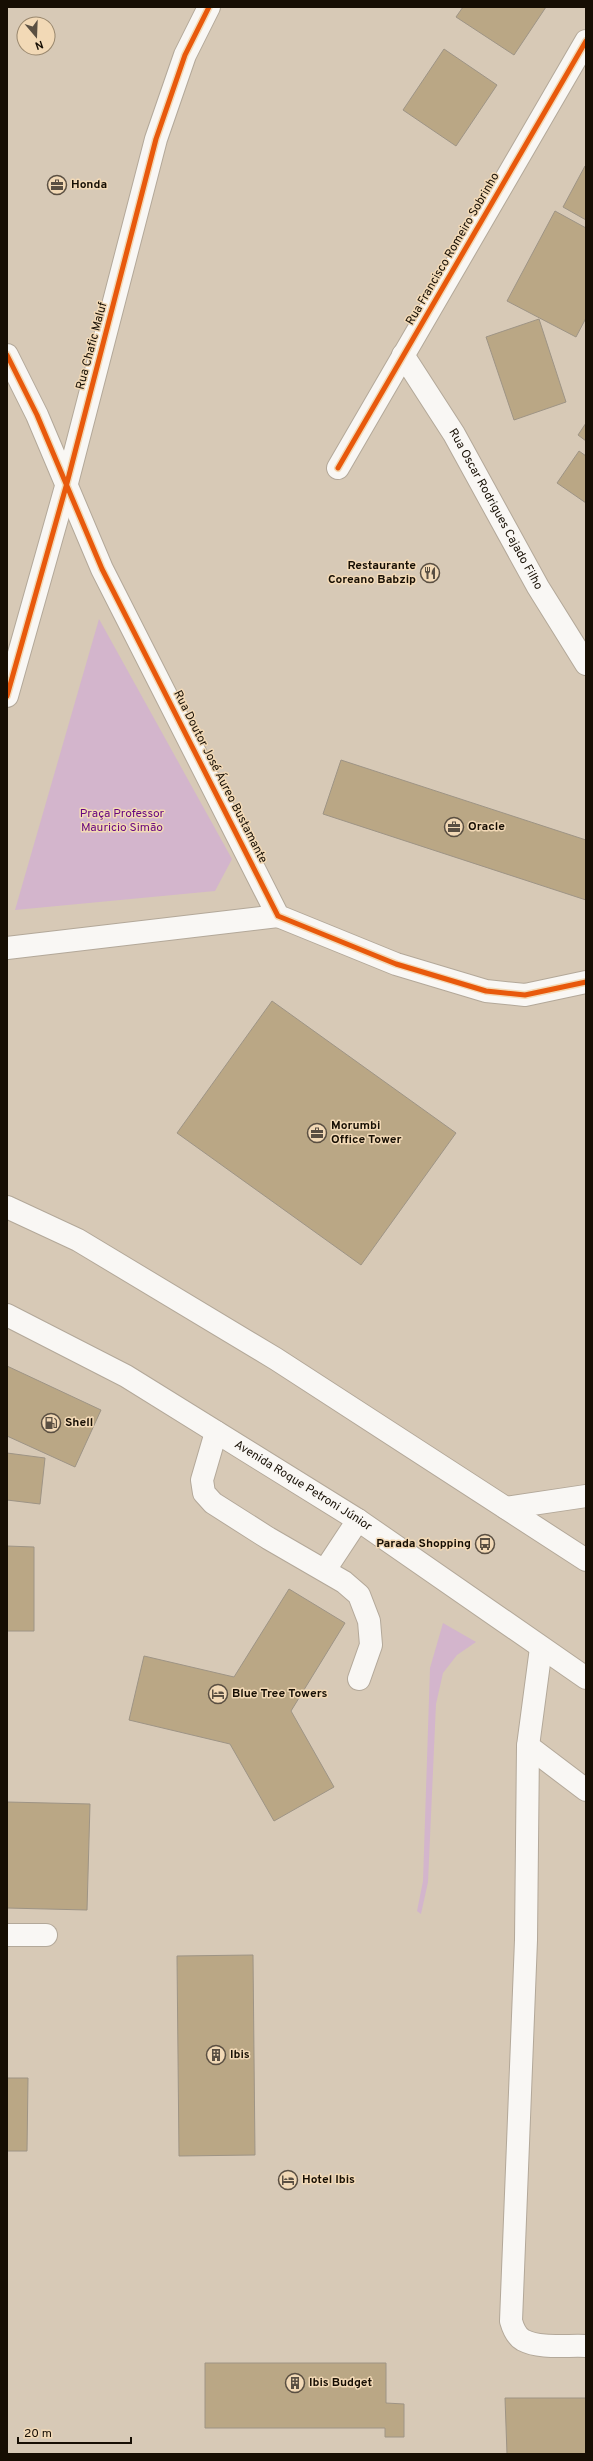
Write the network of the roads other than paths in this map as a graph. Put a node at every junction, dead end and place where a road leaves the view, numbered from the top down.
1 (209, 7) edge
2 (586, 41) edge
3 (7, 355) edge
4 (403, 355) junction
5 (338, 468) dead end
6 (67, 483) junction
7 (586, 664) edge
8 (7, 696) edge
9 (278, 916) junction
10 (7, 948) edge
11 (586, 982) edge
12 (7, 1207) edge
13 (7, 1315) edge
14 (216, 1432) junction
15 (586, 1496) edge
16 (506, 1508) junction
17 (358, 1520) junction
18 (586, 1560) edge
19 (325, 1570) junction
20 (541, 1648) junction
21 (586, 1678) edge
22 (359, 1679) dead end
23 (528, 1746) junction
24 (586, 1790) edge
25 (7, 1935) edge
26 (46, 1935) dead end
27 (586, 2346) edge

1 - 6 street, Rua Chafic Maluf
2 - 4 street, Rua Francisco Romeiro Sobrinho
3 - 6 street, Rua Doutor José Áureo Bustamante
4 - 5 street, Rua Francisco Romeiro Sobrinho
4 - 7 street, Rua Oscar Rodrigues Cajado Filho
6 - 8 street, Rua Chafic Maluf
6 - 9 street, Rua Doutor José Áureo Bustamante
9 - 10 street
9 - 11 street
12 - 16 street
13 - 14 street, Avenida Roque Petroni Júnior
14 - 17 street, Avenida Roque Petroni Júnior
14 - 19 street
15 - 16 street
16 - 18 street
17 - 19 street
17 - 20 street, Avenida Roque Petroni Júnior
19 - 22 street
20 - 21 street, Avenida Roque Petroni Júnior
20 - 23 street
23 - 24 street
23 - 27 street
25 - 26 street

